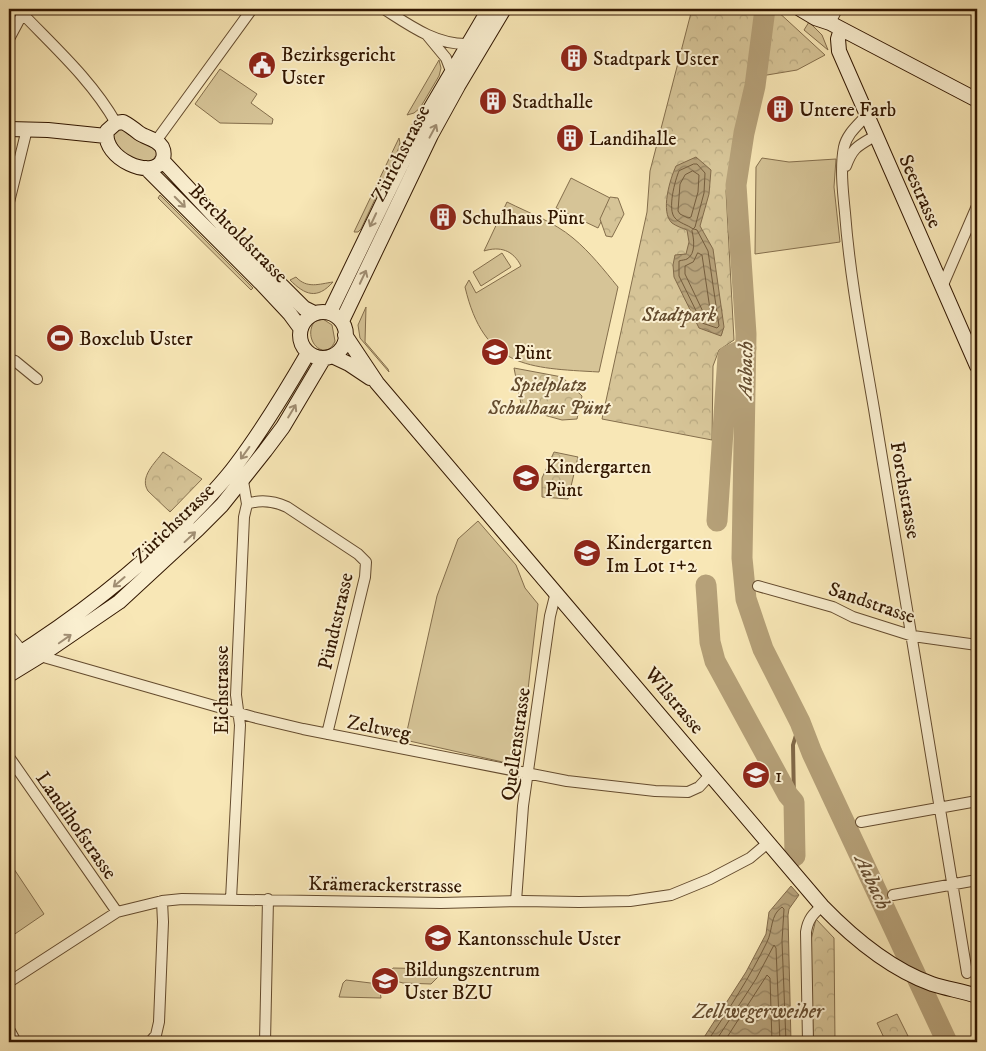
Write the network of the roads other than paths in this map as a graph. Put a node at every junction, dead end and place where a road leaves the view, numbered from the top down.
1 (252, 9) edge
2 (384, 9) edge
3 (489, 9) edge
4 (504, 9) edge
5 (800, 9) edge
6 (818, 9) edge
7 (837, 9) edge
8 (22, 10) edge
9 (836, 26) junction
10 (426, 35) junction
11 (9, 39) edge
12 (468, 44) junction
13 (451, 71) junction
14 (977, 100) edge
15 (866, 116) junction
16 (116, 123) junction
17 (9, 129) edge
18 (27, 130) junction
19 (106, 136) junction
20 (875, 136) junction
21 (156, 141) junction
22 (162, 160) junction
23 (146, 168) junction
24 (843, 177) junction
25 (9, 202) edge
26 (977, 206) edge
27 (942, 287) junction
28 (330, 312) junction
29 (314, 313) junction
30 (344, 328) junction
31 (301, 329) junction
32 (308, 353) junction
33 (328, 357) junction
34 (9, 359) edge
35 (977, 364) edge
36 (37, 379) dead end
37 (377, 383) junction
38 (243, 481) junction
39 (247, 501) junction
40 (758, 586) dead end
41 (556, 592) junction
42 (9, 635) edge
43 (913, 636) junction
44 (977, 645) edge
45 (22, 651) junction
46 (40, 656) junction
47 (9, 660) edge
48 (9, 675) edge
49 (238, 712) junction
50 (327, 734) junction
51 (9, 757) edge
52 (528, 772) junction
53 (712, 774) junction
54 (977, 801) edge
55 (940, 808) junction
56 (860, 822) dead end
57 (769, 842) junction
58 (977, 880) edge
59 (953, 885) junction
60 (893, 895) dead end
61 (231, 900) junction
62 (268, 900) junction
63 (162, 901) junction
64 (516, 901) junction
65 (822, 906) junction
66 (117, 912) junction
67 (966, 973) dead end
68 (9, 982) edge
69 (977, 996) edge
70 (9, 1029) edge
71 (16, 1042) edge
72 (150, 1042) edge
73 (265, 1042) edge
74 (808, 1042) edge

1 - 21 street
2 - 10 street
3 - 12 main road, Zürichstrasse
30 -> 4 main road, Zürichstrasse
5 - 9 main road
6 - 9 main road
7 - 9 street
8 - 11 street
8 - 16 street
9 - 14 main road
9 - 15 main road, Seestrasse
10 - 12 street
10 - 13 street
12 - 13 main road, Zürichstrasse
13 -> 28 main road, Zürichstrasse
15 - 20 main road, Seestrasse
15 - 24 street, Forchstrasse
16 - 19 main road
16 - 21 main road
17 - 18 main road
18 - 19 main road
18 - 25 street
19 - 23 main road
20 - 24 street, Forchstrasse
20 - 27 main road, Seestrasse
21 - 22 main road
22 - 23 main road
22 - 29 main road, Berchtoldstrasse
23 -> 31 main road, Berchtoldstrasse
24 - 43 street, Forchstrasse
26 - 27 street
27 - 35 main road, Seestrasse
28 - 29 main road
28 - 30 main road
29 - 31 main road
30 - 33 main road
30 - 37 main road, Wilstrasse
31 - 32 main road
32 - 33 main road
32 -> 45 main road, Zürichstrasse
33 - 37 main road, Wilstrasse
38 -> 33 main road, Zürichstrasse
34 - 36 street
37 - 41 main road, Wilstrasse
38 - 39 street, Eichstrasse
46 -> 38 main road, Zürichstrasse
39 - 49 street, Eichstrasse
39 - 50 street, Pündtstrasse
40 - 43 street, Sandstrasse
41 - 52 street, Quellenstrasse
41 - 53 main road, Wilstrasse
42 - 45 street
43 - 44 street, Sandstrasse
43 - 55 street, Forchstrasse
45 - 47 main road, Zürichstrasse
46 - 48 main road, Zürichstrasse
46 - 49 street, Zeltweg
49 - 50 street, Zeltweg
49 - 61 street, Eichstrasse
50 - 52 street, Zeltweg
51 - 66 street, Landihofstrasse
52 - 53 street, Zeltweg
52 - 64 street, Quellenstrasse
53 - 57 main road, Wilstrasse
54 - 55 street
55 - 56 street
55 - 59 street, Forchstrasse
57 - 64 street, Krämerackerstrasse
57 - 65 main road, Wilstrasse
58 - 59 street
59 - 60 street
59 - 67 street, Forchstrasse
61 - 62 street, Krämerackerstrasse
61 - 63 street, Krämerackerstrasse
62 - 64 street, Krämerackerstrasse
62 - 73 street
63 - 66 street, Krämerackerstrasse
63 - 72 street
65 - 69 main road, Wilstrasse
65 - 74 street
66 - 68 street, Krämerackerstrasse
70 - 71 street

